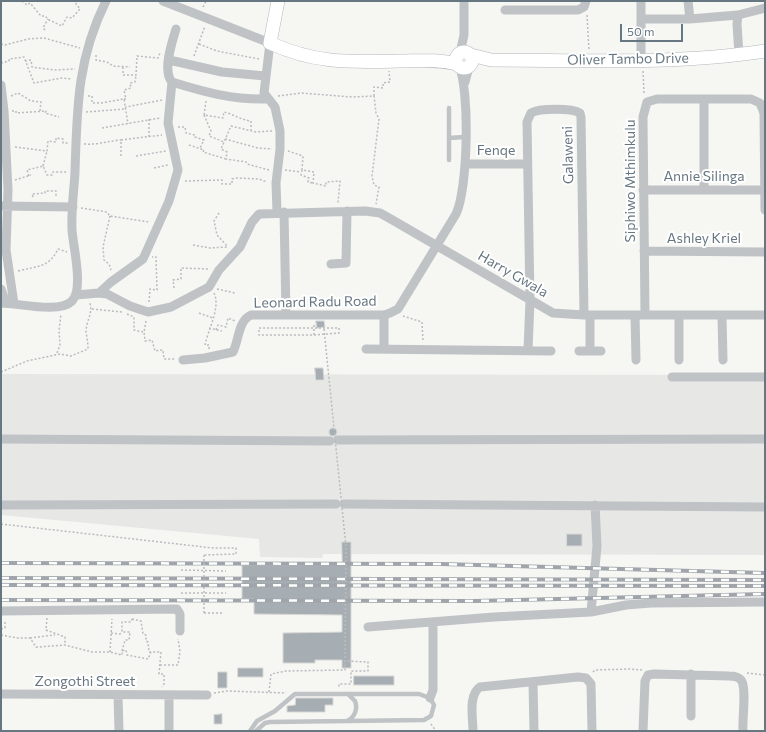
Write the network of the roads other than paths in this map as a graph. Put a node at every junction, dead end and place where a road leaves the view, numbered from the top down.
1 (106, 1) edge
2 (278, 1) edge
3 (464, 1) edge
4 (641, 1) edge
5 (688, 1) edge
6 (168, 2) edge
7 (585, 4) edge
8 (535, 6) edge
9 (765, 8) edge
10 (505, 10) dead end
11 (738, 14) junction
12 (641, 19) junction
13 (690, 19) junction
14 (176, 30) dead end
15 (270, 43) junction
16 (765, 52) edge
17 (739, 55) junction
18 (169, 57) junction
19 (464, 60) junction
20 (641, 60) junction
21 (265, 76) junction
22 (172, 82) junction
23 (1, 85) edge
24 (267, 99) junction
25 (704, 99) junction
26 (449, 108) dead end
27 (465, 137) junction
28 (449, 138) junction
29 (449, 160) dead end
30 (466, 164) junction
31 (528, 164) junction
32 (643, 190) junction
33 (704, 190) junction
34 (765, 190) edge
35 (5, 206) edge
36 (73, 207) junction
37 (765, 210) edge
38 (343, 211) junction
39 (281, 212) junction
40 (436, 246) junction
41 (644, 251) junction
42 (765, 252) edge
43 (331, 264) dead end
44 (1, 289) edge
45 (99, 293) junction
46 (80, 295) junction
47 (530, 301) junction
48 (7, 304) edge
49 (286, 314) junction
50 (384, 315) junction
51 (587, 315) junction
52 (640, 315) junction
53 (679, 315) junction
54 (765, 315) edge
55 (722, 316) junction
56 (366, 349) dead end
57 (384, 349) junction
58 (528, 350) junction
59 (551, 351) dead end
60 (579, 351) dead end
61 (590, 351) junction
62 (601, 351) dead end
63 (183, 360) road end
64 (636, 360) dead end
65 (679, 360) dead end
66 (723, 360) dead end
67 (672, 377) dead end
68 (765, 377) edge
69 (1, 439) edge
70 (765, 439) edge
71 (1, 504) edge
72 (595, 505) junction
73 (765, 507) edge
74 (765, 602) edge
75 (3, 611) edge
76 (592, 612) junction
77 (433, 622) junction
78 (368, 627) dead end
79 (180, 631) road end
80 (691, 674) junction
81 (533, 682) junction
82 (1, 694) edge
83 (348, 694) junction
84 (118, 695) junction
85 (165, 695) junction
86 (207, 695) road end
87 (430, 698) junction
88 (691, 716) dead end
89 (345, 722) junction
90 (119, 731) edge
91 (169, 731) edge
92 (250, 731) edge
93 (256, 731) edge
94 (473, 731) edge
95 (534, 731) edge
96 (592, 731) edge
97 (643, 731) edge
98 (743, 731) edge

1 - 36 street
2 - 15 street
3 - 19 street, Leonard Radu Road
4 - 12 street
5 - 13 street
6 - 15 street
7 - 8 street
8 - 10 street
9 - 11 street
11 - 13 street
11 - 17 street
12 - 13 street
12 - 20 street
14 - 18 street
15 - 19 street, Oliver Tambo Drive
15 - 21 street
16 - 17 street, Oliver Tambo Drive
17 - 20 street, Oliver Tambo Drive
18 - 21 street
18 - 22 street
19 - 20 street, Oliver Tambo Drive
19 - 27 street, Leonard Radu Road
21 - 24 street
22 - 24 street
22 - 45 street
23 - 35 street
24 - 39 street
25 - 32 street, Siphiwo Mthimkulu
25 - 33 street
25 - 34 street, Siphiwo Mthimkulu
26 - 28 lane
27 - 28 lane
27 - 30 street, Leonard Radu Road
28 - 29 lane
30 - 31 street, Fenqe
30 - 40 street, Leonard Radu Road
31 - 47 street, Galaweni
31 - 51 street, Galaweni
32 - 33 street, Annie Silinga
32 - 41 street, Siphiwo Mthimkulu
33 - 34 street, Annie Silinga
34 - 37 street, Siphiwo Mthimkulu
35 - 36 street
35 - 48 street
36 - 46 street
38 - 39 street, Harry Gwala
38 - 40 street, Harry Gwala
38 - 43 street
39 - 45 street, Harry Gwala
39 - 49 street
40 - 47 street, Harry Gwala
40 - 50 street, Leonard Radu Road
41 - 42 street, Ashley Kriel
41 - 52 street, Siphiwo Mthimkulu
44 - 48 street
45 - 46 street
46 - 48 street
47 - 51 street, Harry Gwala
47 - 58 street, Galaweni
49 - 50 street, Leonard Radu Road
49 - 63 street, Leonard Radu Road
50 - 57 street
51 - 52 street, Harry Gwala
51 - 61 street
52 - 53 street, Harry Gwala
52 - 64 street, Siphiwo Mthimkulu
53 - 55 street, Harry Gwala
53 - 65 street
54 - 55 street, Harry Gwala
55 - 66 street
56 - 57 street
57 - 58 street
58 - 59 street
60 - 61 street
61 - 62 street
67 - 68 street
69 - 70 street
71 - 72 street
72 - 73 street
72 - 76 street
74 - 76 street
75 - 79 street
76 - 77 street
77 - 78 street
77 - 87 street
80 - 88 street
80 - 97 street
80 - 98 street
81 - 94 street
81 - 95 street
81 - 96 street
82 - 84 street, Zongothi Street
83 - 87 lane
83 - 89 lane
83 - 92 lane
84 - 85 street, Zongothi Street
84 - 90 street
85 - 86 street, Zongothi Street
85 - 91 street
87 - 89 lane
89 - 93 lane

